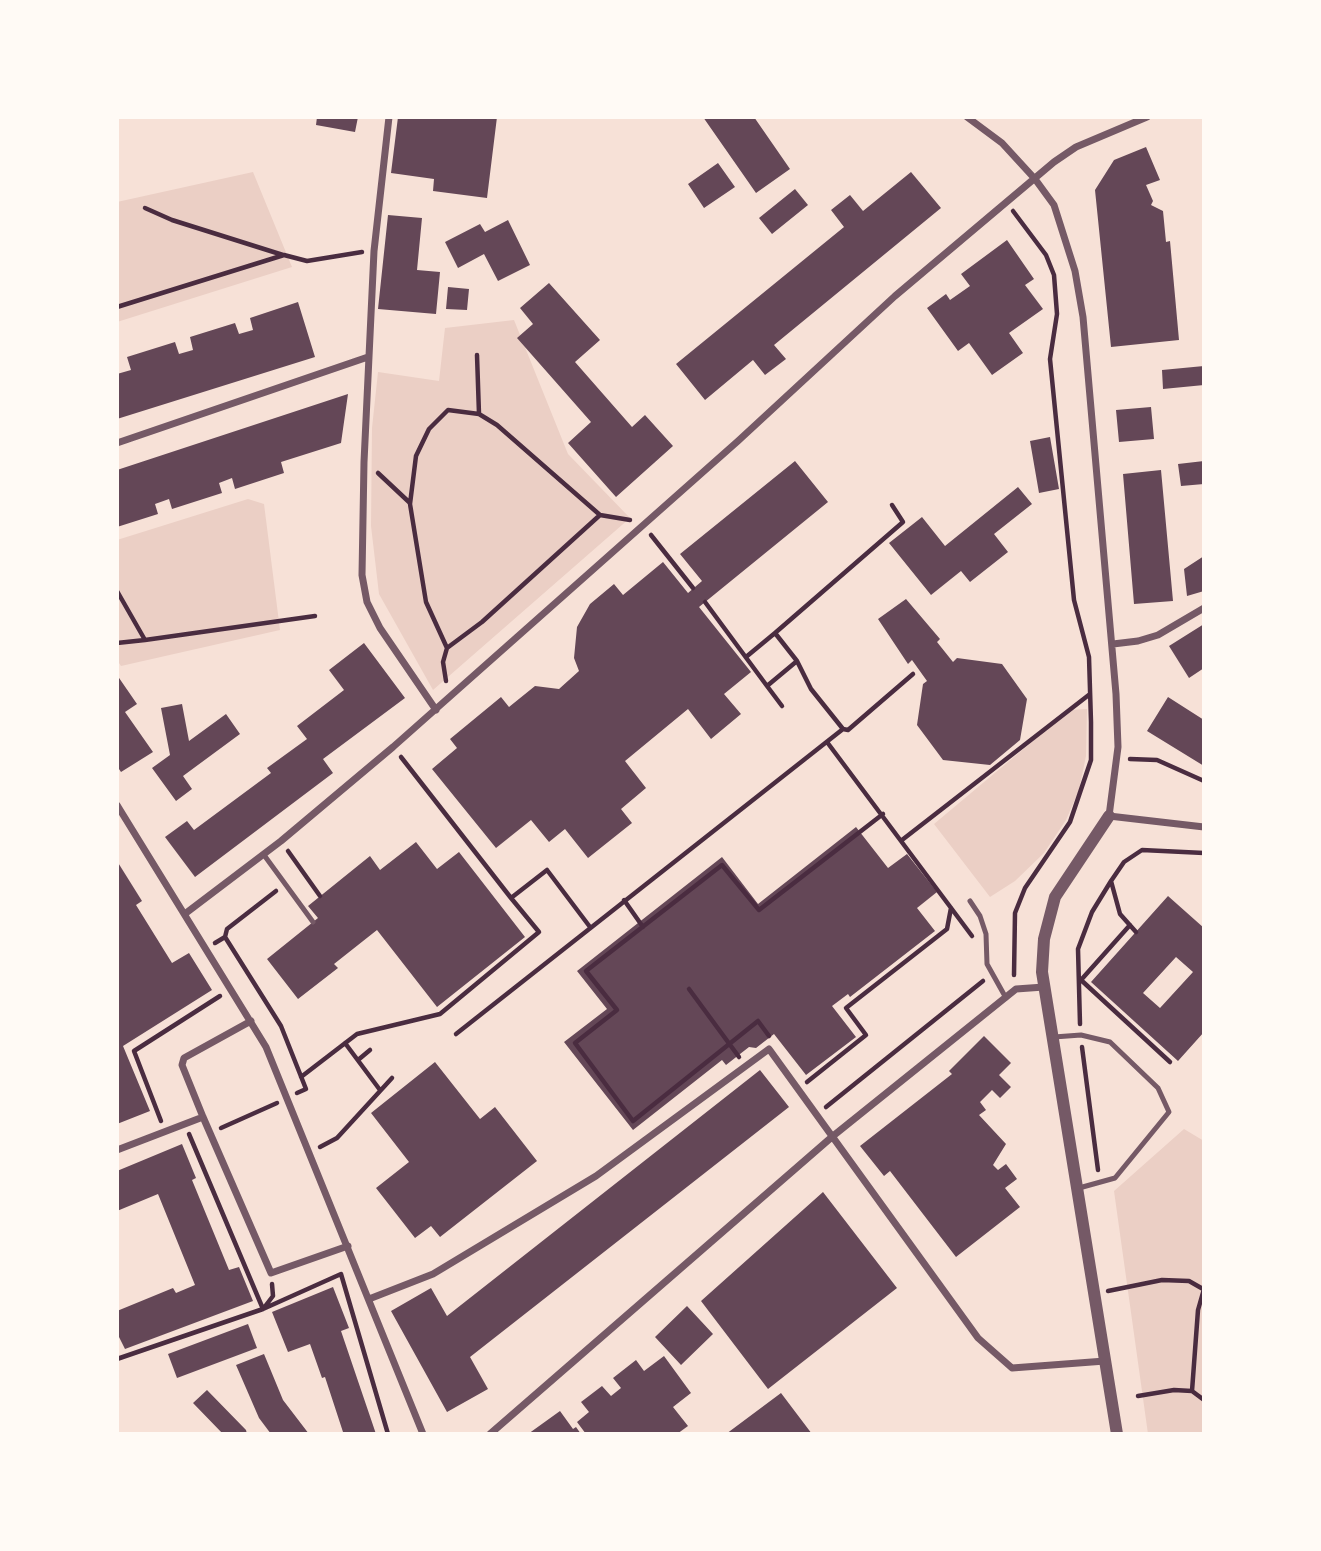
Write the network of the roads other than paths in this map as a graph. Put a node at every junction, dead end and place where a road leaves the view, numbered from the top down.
1 (389, 117) edge
2 (967, 117) edge
3 (1147, 117) edge
4 (1035, 179) junction
5 (368, 357) junction
6 (117, 443) edge
7 (1204, 608) edge
8 (1113, 643) junction
9 (436, 710) junction
10 (117, 805) edge
11 (1109, 816) junction
12 (1204, 827) edge
13 (264, 855) junction
14 (970, 901) dead end
15 (186, 913) junction
16 (313, 922) dead end
17 (1044, 987) junction
18 (1006, 998) junction
19 (251, 1021) junction
20 (1051, 1037) junction
21 (203, 1117) junction
22 (833, 1136) junction
23 (117, 1150) edge
24 (1076, 1189) junction
25 (348, 1246) junction
26 (369, 1299) junction
27 (1105, 1361) junction
28 (423, 1434) edge
29 (490, 1434) edge
30 (1117, 1434) edge

1 - 5 street
2 - 4 street
3 - 4 street
4 - 8 street
4 - 9 street
5 - 6 street
5 - 9 street
7 - 8 street
8 - 11 street
9 - 13 street
10 - 15 street
11 - 12 street
11 - 17 street
13 - 15 street
13 - 16 lane
14 - 18 lane
15 - 19 street
17 - 18 street
17 - 20 street
18 - 22 street
19 - 21 street
19 - 25 street
20 - 24 street
20 - 24 lane
21 - 23 street
21 - 25 street
22 - 26 street
22 - 27 street
22 - 29 street
24 - 27 street
25 - 26 street
26 - 28 street
27 - 30 street

